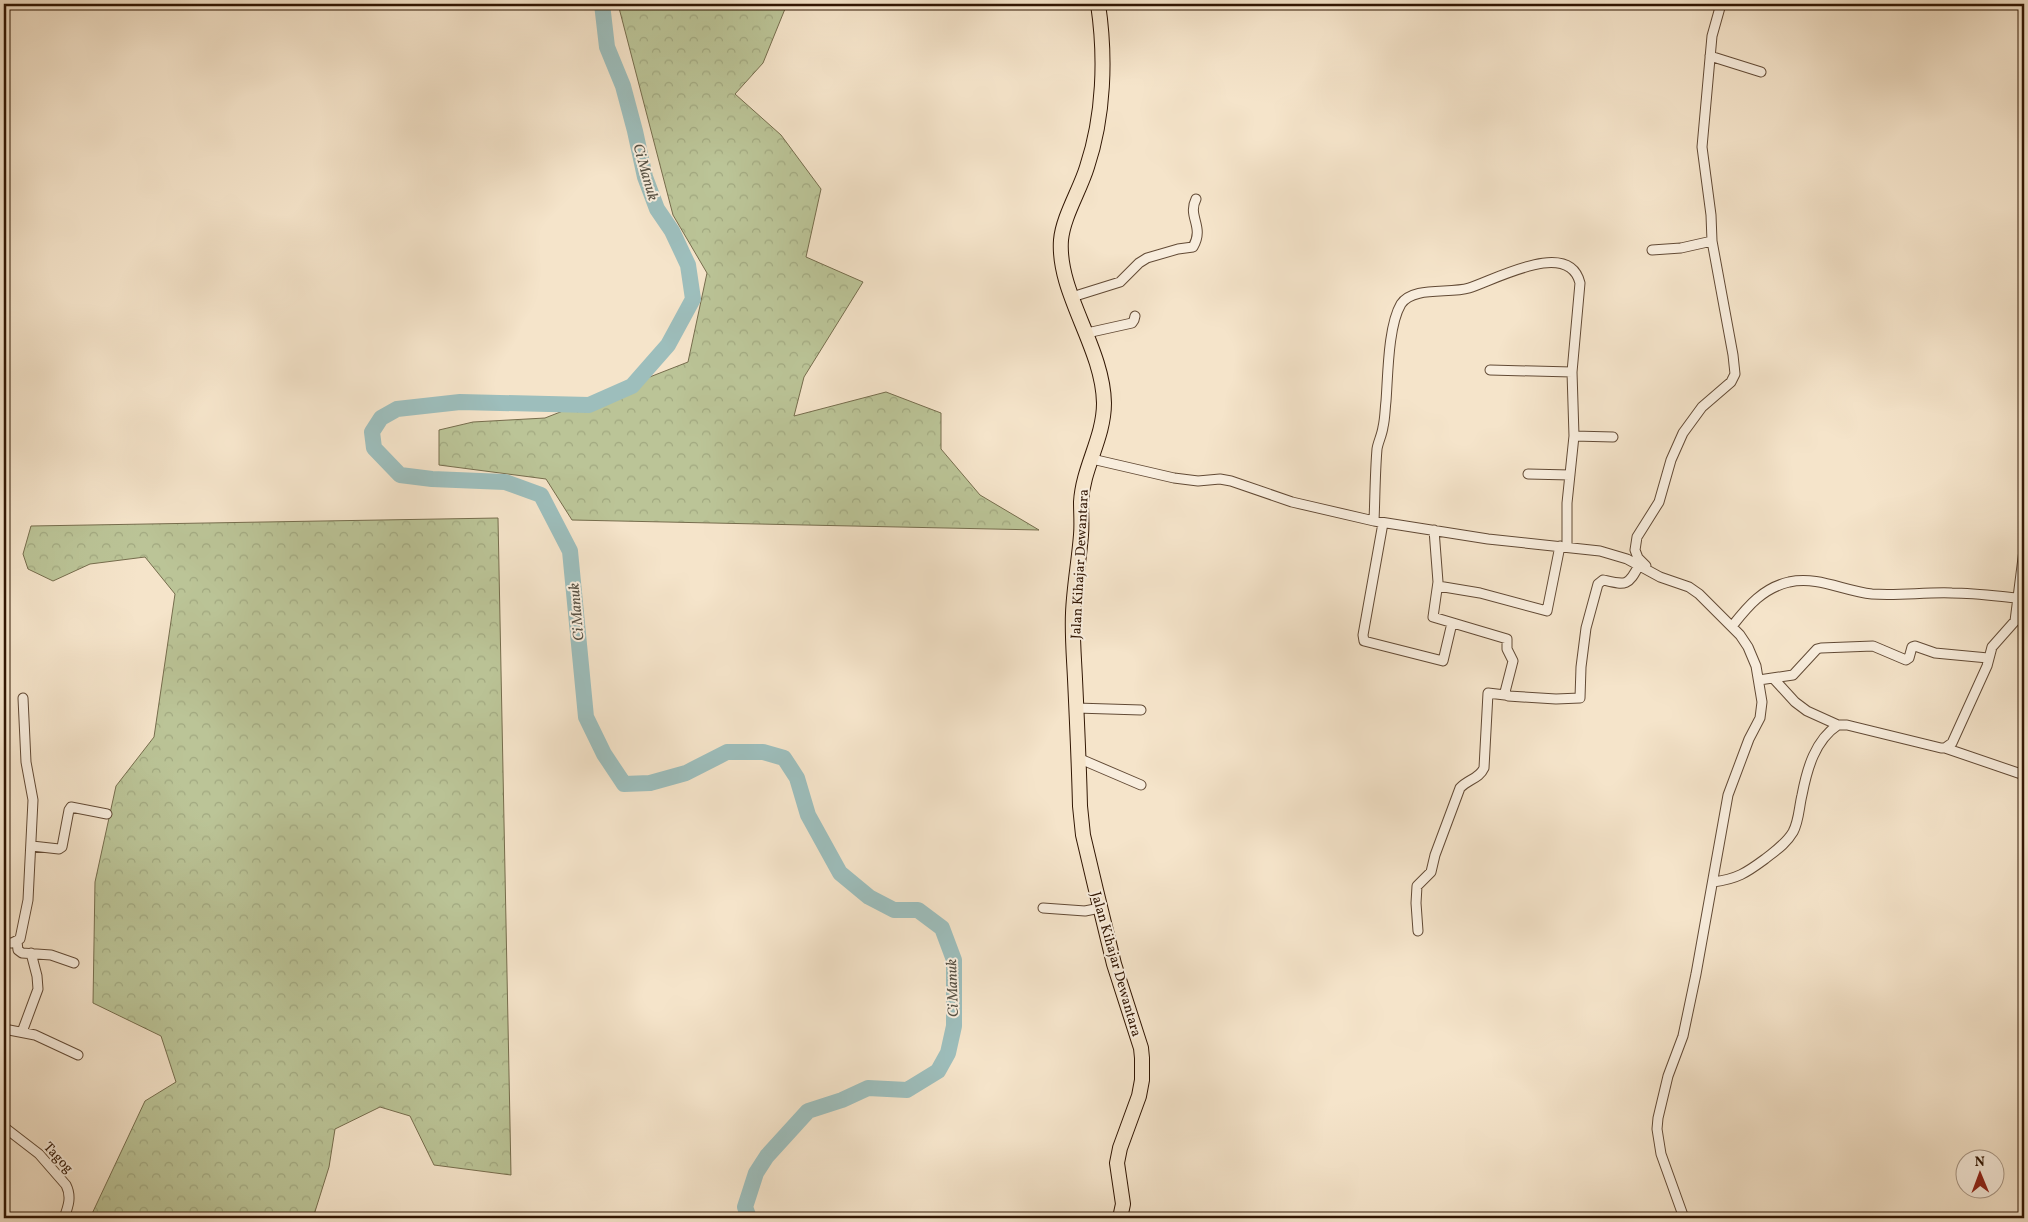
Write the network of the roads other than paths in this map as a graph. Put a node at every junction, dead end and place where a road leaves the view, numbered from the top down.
1 (1098, 4) edge
2 (1720, 4) edge
3 (1710, 56) junction
4 (1761, 72) dead end
5 (1196, 199) dead end
6 (1712, 241) junction
7 (1652, 250) dead end
8 (1072, 297) junction
9 (1134, 316) dead end
10 (1087, 333) junction
11 (1490, 370) dead end
12 (1572, 372) junction
13 (1574, 436) junction
14 (1613, 437) dead end
15 (1092, 459) junction
16 (1528, 474) dead end
17 (1570, 475) junction
18 (1378, 522) junction
19 (1434, 530) junction
20 (1564, 547) junction
21 (2024, 550) edge
22 (1639, 565) junction
23 (2023, 565) edge
24 (1660, 577) junction
25 (1438, 586) junction
26 (2017, 598) junction
27 (1452, 623) junction
28 (1733, 626) junction
29 (1988, 658) junction
30 (1773, 678) junction
31 (1759, 680) junction
32 (1505, 695) junction
33 (23, 698) dead end
34 (1076, 708) junction
35 (1141, 710) dead end
36 (1838, 725) junction
37 (1945, 748) junction
38 (1078, 758) junction
39 (2024, 775) edge
40 (1141, 784) dead end
41 (107, 814) dead end
42 (32, 846) junction
43 (1713, 882) junction
44 (1043, 908) dead end
45 (1100, 908) junction
46 (1418, 931) dead end
47 (17, 942) junction
48 (4, 943) edge
49 (31, 954) junction
50 (74, 963) dead end
51 (4, 1029) edge
52 (22, 1032) junction
53 (78, 1056) dead end
54 (4, 1127) edge
55 (64, 1218) edge
56 (1120, 1218) edge
57 (1684, 1218) edge

1 - 8 main road, Jalan Kihajar Dewantara
2 - 3 street
3 - 4 street
3 - 6 street
5 - 8 street
6 - 7 street
6 - 24 street
8 - 10 main road, Jalan Kihajar Dewantara
9 - 10 street
10 - 15 main road, Jalan Kihajar Dewantara
11 - 12 street
12 - 13 street
12 - 18 street
13 - 14 street
13 - 17 street
15 - 18 street
15 - 34 main road, Jalan Kihajar Dewantara
16 - 17 street
17 - 20 street
18 - 19 street
18 - 27 street
19 - 20 street
19 - 25 street
20 - 22 street
20 - 25 street
21 - 23 street
22 - 24 street
22 - 32 street
23 - 26 street
24 - 28 street
25 - 27 street
26 - 28 street
26 - 29 street
27 - 32 street
28 - 31 street
29 - 30 street
29 - 37 street
30 - 31 street
30 - 36 street
31 - 43 street
32 - 46 street
33 - 42 street
34 - 35 street
34 - 38 main road, Jalan Kihajar Dewantara
36 - 37 street
36 - 43 street
37 - 39 street
38 - 40 street
38 - 45 main road, Jalan Kihajar Dewantara
41 - 42 street
42 - 47 street
43 - 57 street
44 - 45 street
45 - 56 main road, Jalan Kihajar Dewantara
47 - 48 street
47 - 49 street
49 - 50 street
49 - 52 street
51 - 52 street
52 - 53 street
54 - 55 street, Tagog

